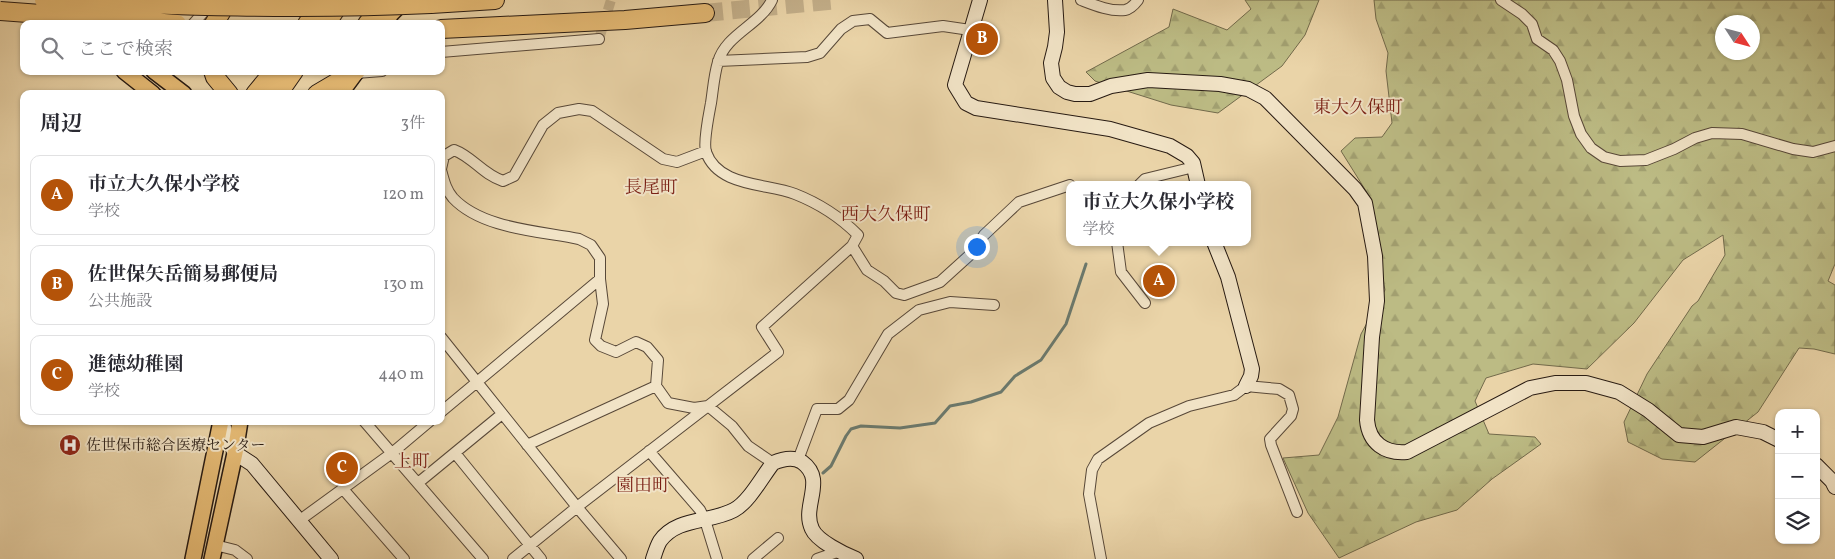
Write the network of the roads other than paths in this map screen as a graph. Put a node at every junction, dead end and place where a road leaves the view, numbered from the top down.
1 (43, 0) edge
2 (214, 0) edge
3 (232, 0) edge
4 (324, 0) edge
5 (386, 0) edge
6 (405, 0) edge
7 (495, 0) edge
8 (772, 0) edge
9 (980, 0) edge
10 (1055, 0) edge
11 (1081, 0) edge
12 (1138, 0) edge
13 (1501, 0) edge
14 (347, 4) edge
15 (0, 11) edge
16 (706, 13) tunnel mouth
17 (0, 16) edge
18 (26, 20) edge
19 (49, 20) edge
20 (84, 20) edge
21 (123, 20) edge
22 (196, 20) edge
23 (216, 20) edge
24 (309, 20) edge
25 (330, 20) edge
26 (370, 20) edge
27 (387, 20) edge
28 (625, 20) junction
29 (445, 29) edge
30 (970, 30) junction
31 (599, 39) dead end
32 (445, 40) edge
33 (445, 52) edge
34 (718, 61) junction
35 (129, 75) edge
36 (159, 75) edge
37 (215, 75) edge
38 (271, 75) edge
39 (291, 75) edge
40 (351, 75) edge
41 (355, 75) edge
42 (148, 90) edge
43 (179, 90) edge
44 (225, 90) edge
45 (258, 90) edge
46 (281, 90) edge
47 (323, 90) edge
48 (343, 90) edge
49 (1835, 146) edge
50 (706, 151) junction
51 (445, 155) edge
52 (1194, 167) junction
53 (1143, 181) edge
54 (1197, 181) edge
55 (445, 185) edge
56 (1066, 187) edge
57 (852, 246) junction
58 (1118, 246) edge
59 (1216, 246) edge
60 (600, 279) junction
61 (1145, 303) dead end
62 (994, 305) dead end
63 (445, 342) edge
64 (477, 382) junction
65 (656, 386) junction
66 (1246, 386) junction
67 (708, 406) junction
68 (445, 409) edge
69 (502, 414) junction
70 (220, 425) edge
71 (222, 425) edge
72 (230, 425) edge
73 (239, 425) edge
74 (368, 425) edge
75 (425, 425) edge
76 (227, 437) junction
77 (1775, 438) edge
78 (527, 445) junction
79 (649, 451) junction
80 (235, 453) junction
81 (392, 453) junction
82 (454, 453) junction
83 (798, 460) junction
84 (773, 463) junction
85 (1820, 469) edge
86 (418, 483) junction
87 (1835, 488) edge
88 (343, 489) junction
89 (207, 490) junction
90 (577, 507) junction
91 (1297, 512) dead end
92 (300, 520) junction
93 (705, 520) junction
94 (778, 538) dead end
95 (529, 546) junction
96 (214, 552) edge
97 (840, 552) junction
98 (193, 556) edge
99 (247, 559) edge
100 (331, 559) edge
101 (404, 559) edge
102 (483, 559) edge
103 (513, 559) edge
104 (541, 559) edge
105 (621, 559) edge
106 (653, 559) edge
107 (717, 559) edge
108 (753, 559) edge
109 (818, 559) edge
110 (856, 559) edge
111 (1101, 559) edge

1 - 14 highway, bridge
1 - 20 main road
2 - 22 street
3 - 23 highway
4 - 24 highway
5 - 26 highway
6 - 27 main road
7 - 14 highway, bridge
8 - 34 street
9 - 30 street
10 - 77 street
11 - 12 street
13 - 49 street
14 - 25 highway
15 - 19 main road
15 - 21 highway, bridge
16 - 28 highway
17 - 18 highway
28 - 29 highway
28 - 32 highway
30 - 34 street
30 - 52 street
31 - 33 street
34 - 50 street
35 - 42 main road
36 - 43 main road
37 - 44 highway
38 - 45 highway
39 - 46 highway
40 - 47 highway
41 - 48 main road
50 - 51 street
50 - 57 street
52 - 53 street
52 - 54 street
55 - 60 street
56 - 57 street
57 - 67 street
58 - 61 street
59 - 66 street
60 - 64 street
60 - 65 street
62 - 83 street
63 - 64 street
64 - 68 street
64 - 69 street
65 - 67 street
65 - 78 street
66 - 91 street
66 - 111 street
67 - 79 street
67 - 84 street
69 - 78 street
69 - 82 street
70 - 89 main road
71 - 76 street
72 - 76 main road
73 - 80 main road
74 - 81 street
75 - 81 street
76 - 80 street
76 - 89 main road
78 - 90 street
79 - 90 street
79 - 93 street
80 - 92 street
80 - 96 main road
80 - 98 main road
81 - 86 street
81 - 88 street
82 - 86 street
82 - 95 street
83 - 84 street
83 - 97 street
84 - 93 street
85 - 87 street
86 - 102 street
88 - 92 street
88 - 101 street
89 - 98 main road
90 - 95 street
90 - 105 street
92 - 100 street
93 - 106 street
93 - 107 street
94 - 108 street
95 - 103 street
95 - 104 street
96 - 99 street
97 - 109 street
97 - 110 street

